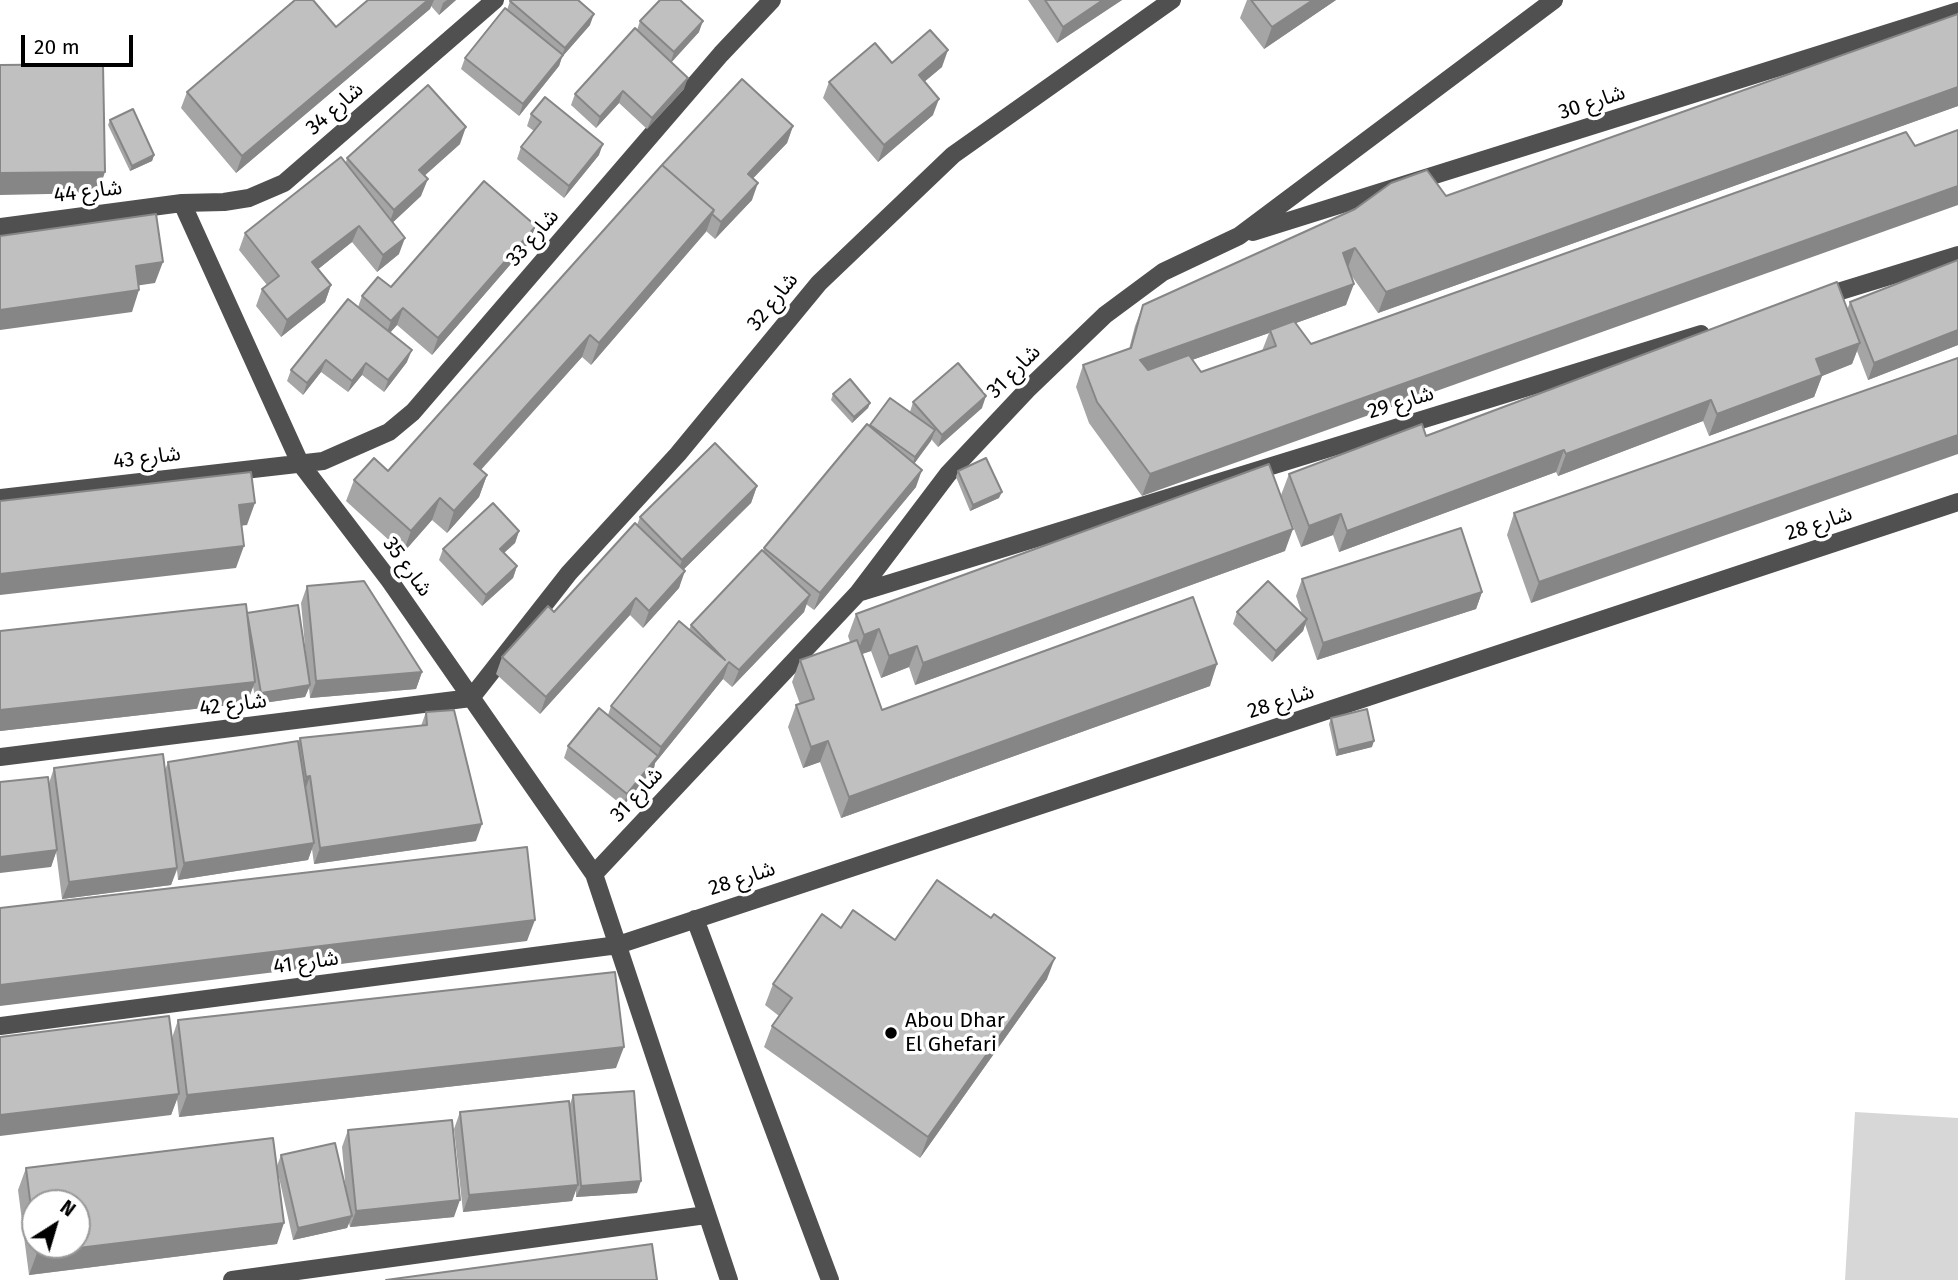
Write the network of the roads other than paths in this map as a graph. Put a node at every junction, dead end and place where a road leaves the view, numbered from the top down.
1 (495, 0) edge
2 (772, 0) edge
3 (1172, 0) edge
4 (1555, 0) edge
5 (1958, 11) edge
6 (182, 203) junction
7 (0, 227) edge
8 (1239, 236) junction
9 (1958, 255) edge
10 (1799, 304) edge
11 (1719, 329) edge
12 (300, 463) junction
13 (0, 498) edge
14 (1958, 502) edge
15 (858, 593) junction
16 (471, 698) junction
17 (0, 757) edge
18 (594, 874) junction
19 (695, 919) junction
20 (618, 945) junction
21 (0, 1027) edge
22 (706, 1215) junction
23 (232, 1280) edge
24 (729, 1280) edge
25 (830, 1280) edge

1 - 6 street, شارع 34
2 - 12 street, شارع 33
3 - 16 street, شارع 32
4 - 8 street, شارع 31
5 - 8 street, شارع 30
6 - 7 street, شارع 44
6 - 12 street, شارع 35
8 - 15 street, شارع 31
9 - 10 street
11 - 15 street, شارع 29
12 - 13 street, شارع 43
12 - 16 street, شارع 35
14 - 19 street, شارع 28
15 - 18 street, شارع 31
16 - 17 street, شارع 42
16 - 18 street, شارع 35
18 - 20 street, شارع 35
19 - 20 street, شارع 28
19 - 25 street
20 - 21 street, شارع 41
20 - 22 street, شارع 35
22 - 23 street
22 - 24 street, شارع 35

